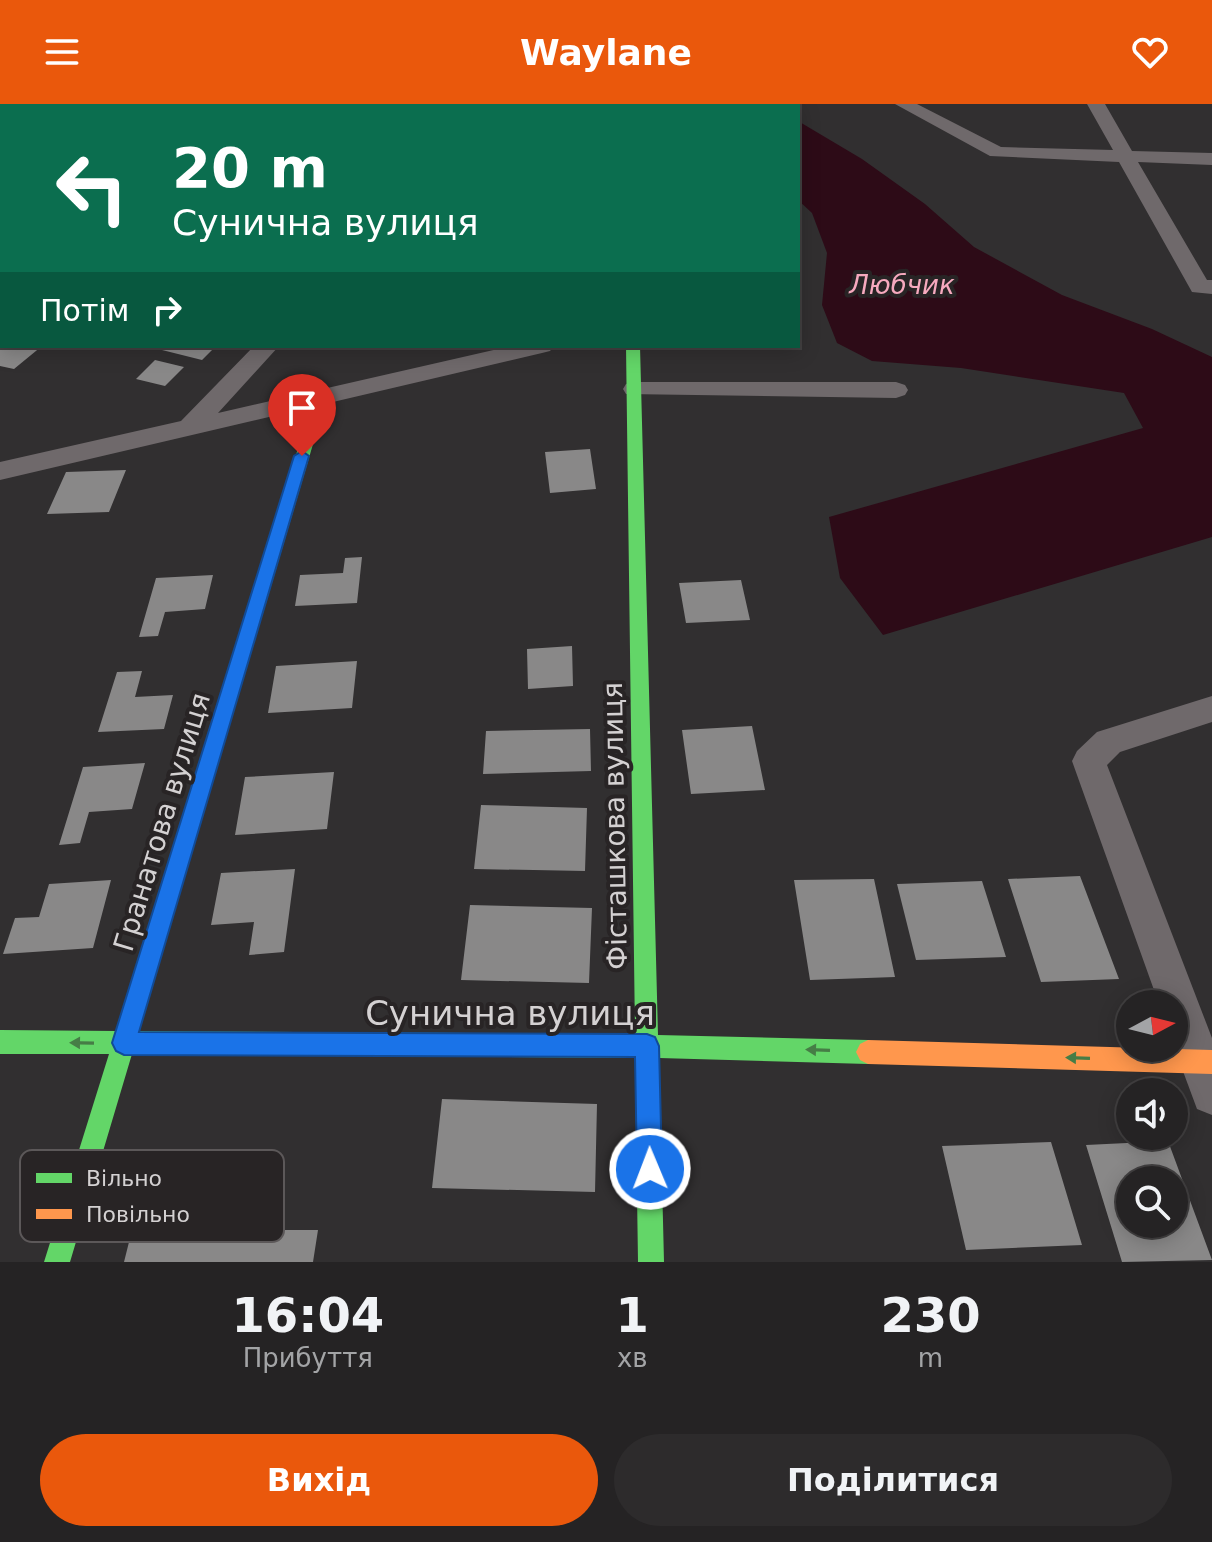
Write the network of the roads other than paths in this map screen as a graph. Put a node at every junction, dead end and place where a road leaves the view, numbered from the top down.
1 (904, 104) edge
2 (1096, 104) edge
3 (1125, 156) junction
4 (1212, 159) edge
5 (1206, 287) edge
6 (265, 348) edge
7 (533, 348) edge
8 (633, 348) edge
9 (635, 389) junction
10 (896, 390) dead end
11 (320, 397) junction
12 (190, 427) junction
13 (0, 471) edge
14 (1212, 709) edge
15 (0, 1042) edge
16 (124, 1043) junction
17 (647, 1046) junction
18 (1208, 1072) edge
19 (91, 1150) edge
20 (63, 1242) edge
21 (57, 1262) edge
22 (651, 1262) edge

1 - 3 street
2 - 3 street
3 - 4 street
3 - 5 street
6 - 12 street
7 - 11 street
8 - 9 street, Фісташкова вулиця
9 - 10 street
9 - 17 street, Фісташкова вулиця
11 - 12 street
11 - 16 street, Гранатова вулиця
12 - 13 street
14 - 18 street
16 -> 15 street, Сунична вулиця
16 - 17 street, Сунична вулиця
16 - 19 street, Гранатова вулиця
18 -> 17 street, Сунична вулиця
17 - 22 street, Фісташкова вулиця
20 - 21 street, Гранатова вулиця

